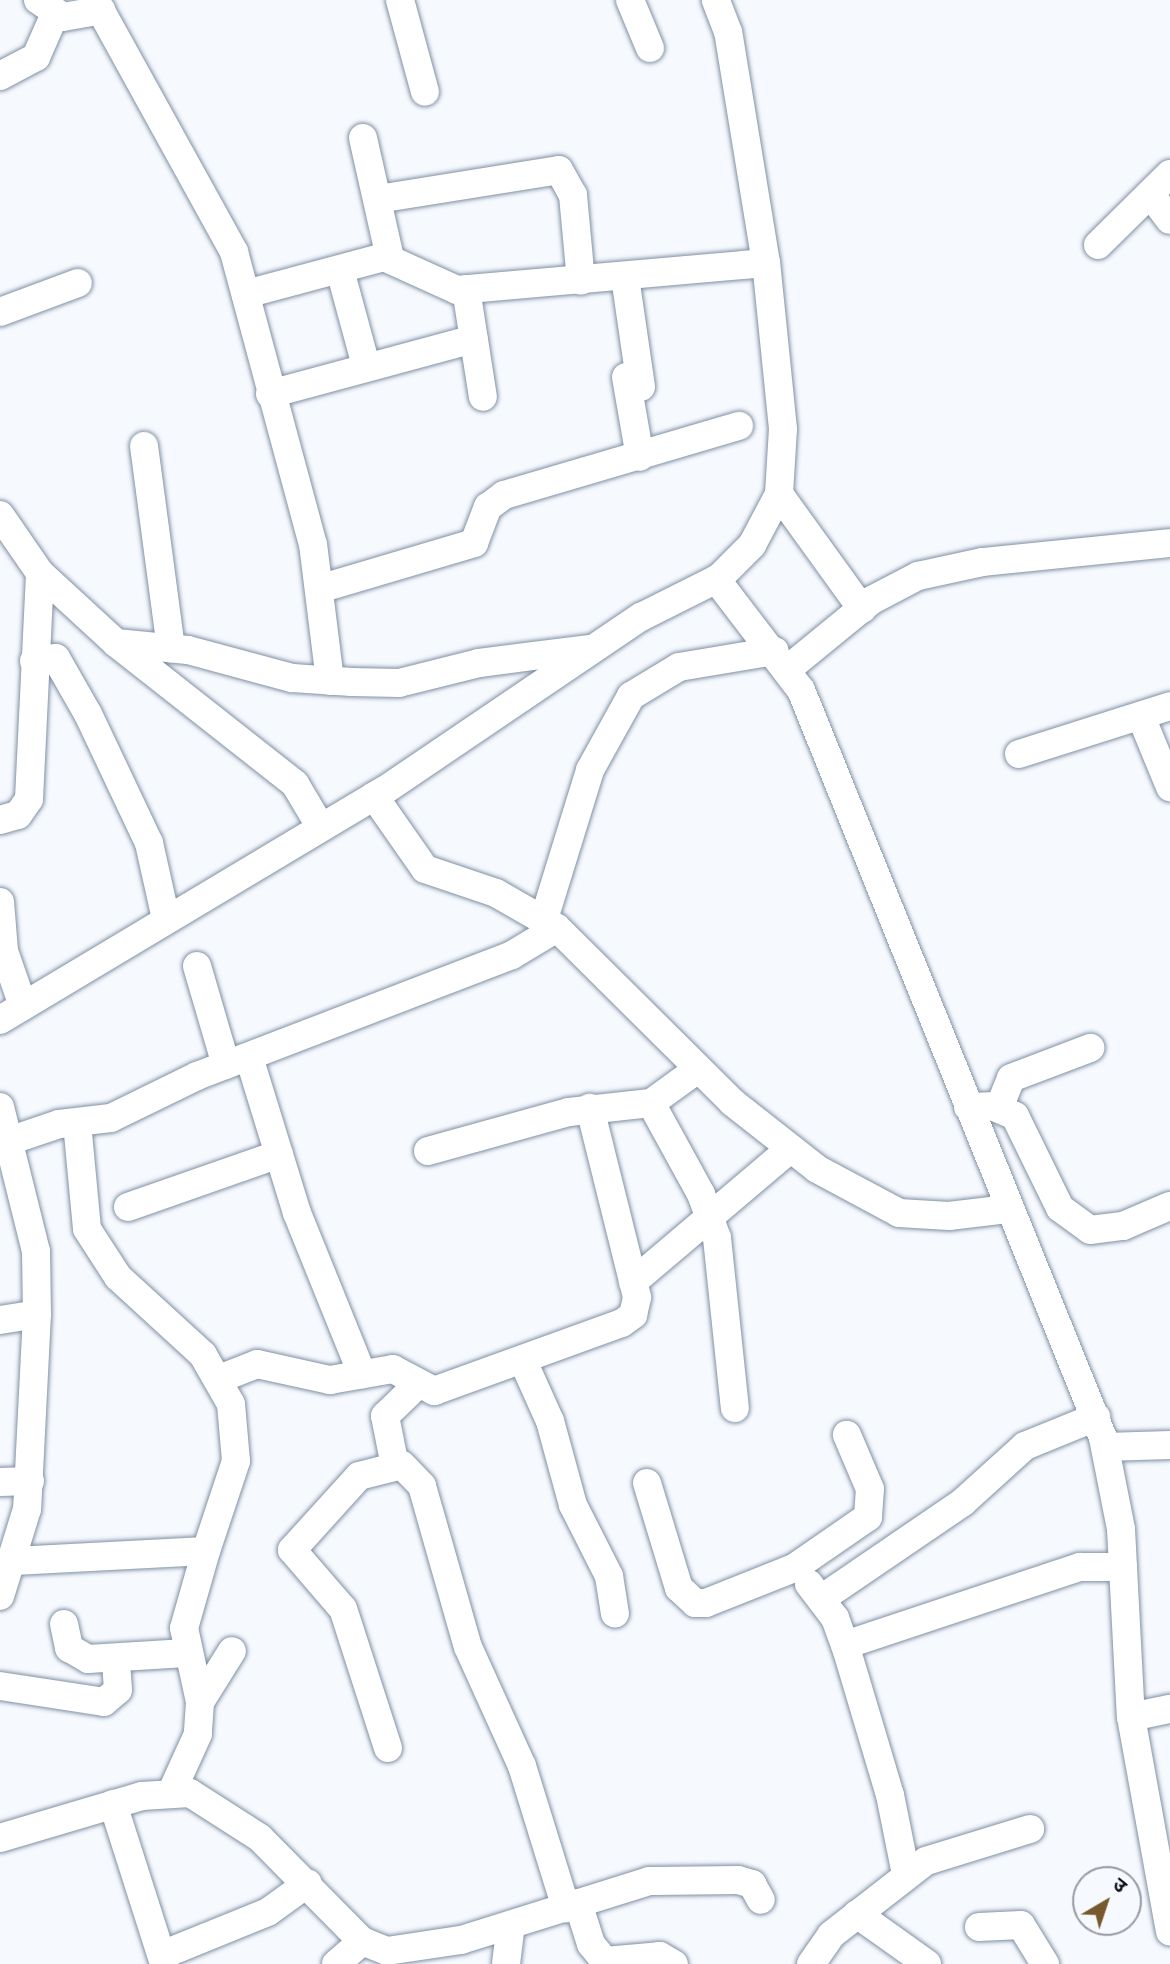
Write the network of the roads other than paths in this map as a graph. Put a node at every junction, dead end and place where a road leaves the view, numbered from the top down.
1 (400, 0) edge
2 (630, 0) edge
3 (716, 0) edge
4 (98, 5) edge
5 (46, 8) edge
6 (650, 48) dead end
7 (0, 76) edge
8 (425, 92) dead end
9 (363, 138) dead end
10 (1170, 174) edge
11 (1151, 195) junction
12 (378, 199) junction
13 (1170, 220) edge
14 (1097, 245) dead end
15 (390, 258) junction
16 (766, 264) junction
17 (340, 270) junction
18 (625, 277) junction
19 (581, 281) junction
20 (78, 283) dead end
21 (466, 289) junction
22 (246, 294) junction
23 (0, 312) edge
24 (474, 339) junction
25 (366, 366) junction
26 (270, 394) junction
27 (483, 397) dead end
28 (739, 426) dead end
29 (144, 446) dead end
30 (640, 457) junction
31 (779, 494) junction
32 (0, 515) edge
33 (8, 536) edge
34 (1170, 543) edge
35 (40, 573) junction
36 (716, 579) junction
37 (319, 589) junction
38 (862, 609) junction
39 (116, 643) junction
40 (171, 648) junction
41 (594, 649) junction
42 (782, 660) junction
43 (34, 661) junction
44 (330, 681) junction
45 (1170, 706) edge
46 (1142, 719) junction
47 (1019, 754) dead end
48 (1170, 787) edge
49 (374, 796) junction
50 (0, 820) edge
51 (320, 826) junction
52 (0, 902) edge
53 (166, 919) junction
54 (550, 924) junction
55 (197, 966) dead end
56 (11, 1013) edge
57 (1090, 1048) dead end
58 (238, 1061) junction
59 (698, 1069) junction
60 (651, 1103) junction
61 (0, 1107) edge
62 (968, 1107) junction
63 (590, 1108) junction
64 (999, 1108) junction
65 (77, 1123) junction
66 (6, 1142) edge
67 (790, 1149) junction
68 (428, 1151) dead end
69 (279, 1154) junction
70 (1170, 1206) edge
71 (128, 1208) dead end
72 (1008, 1209) junction
73 (710, 1217) junction
74 (633, 1282) junction
75 (37, 1314) junction
76 (0, 1320) edge
77 (523, 1361) junction
78 (362, 1374) junction
79 (219, 1379) junction
80 (416, 1387) junction
81 (736, 1408) dead end
82 (1096, 1417) junction
83 (847, 1435) dead end
84 (1170, 1445) edge
85 (1105, 1447) junction
86 (395, 1466) junction
87 (30, 1481) junction
88 (0, 1482) edge
89 (647, 1483) dead end
90 (206, 1551) junction
91 (14, 1561) junction
92 (794, 1567) junction
93 (1123, 1567) junction
94 (0, 1596) edge
95 (821, 1599) junction
96 (615, 1614) dead end
97 (64, 1624) dead end
98 (845, 1645) junction
99 (232, 1651) dead end
100 (186, 1653) junction
101 (116, 1660) junction
102 (0, 1686) edge
103 (200, 1702) junction
104 (1170, 1709) edge
105 (1131, 1717) junction
106 (388, 1748) dead end
107 (172, 1791) junction
108 (113, 1804) junction
109 (1030, 1829) dead end
110 (0, 1838) edge
111 (1164, 1870) edge
112 (906, 1874) junction
113 (308, 1883) junction
114 (761, 1900) dead end
115 (572, 1905) junction
116 (857, 1914) junction
117 (510, 1926) junction
118 (979, 1927) dead end
119 (1170, 1931) edge
120 (362, 1941) junction
121 (163, 1959) edge
122 (336, 1964) edge
123 (506, 1964) edge
124 (674, 1964) edge
125 (811, 1964) edge
126 (927, 1964) edge
127 (1045, 1964) edge

1 - 8 street
2 - 6 street
3 - 16 street
4 - 5 street
4 - 22 street
5 - 7 street
9 - 12 street
10 - 11 street
11 - 13 street
11 - 14 street
12 - 15 street
12 - 19 street
15 - 17 street
15 - 21 street
16 - 18 street
16 - 31 street
17 - 22 street
17 - 25 street
18 - 19 street
18 - 30 street
19 - 21 street
20 - 23 street
21 - 24 street
22 - 26 street
24 - 25 street
24 - 27 street
25 - 26 street
26 - 37 street
28 - 30 street
29 - 40 street
30 - 37 street
31 - 36 street
31 - 38 street
32 - 33 street
33 - 35 street
34 - 38 street
35 - 39 street
35 - 43 street
36 - 41 street
36 - 42 street
37 - 44 street
38 - 42 street
39 - 40 street
39 - 51 street
40 - 44 street
41 - 44 street
41 - 49 street
42 - 54 street
42 - 62 street
43 - 50 street
43 - 53 street
45 - 46 street
46 - 47 street
46 - 48 street
49 - 51 street
49 - 54 street
51 - 53 street
52 - 56 street
53 - 56 street
54 - 58 street
54 - 59 street
55 - 58 street
57 - 64 street
58 - 65 street
58 - 69 street
59 - 60 street
59 - 67 street
60 - 63 street
60 - 73 street
61 - 66 street
62 - 64 street
62 - 72 street
63 - 68 street
63 - 74 street
64 - 70 street
65 - 66 street
65 - 79 street
66 - 75 street
67 - 72 street
67 - 73 street
69 - 71 street
69 - 78 street
72 - 82 street
73 - 74 street
73 - 81 street
74 - 77 street
75 - 76 street
75 - 87 street
77 - 80 street
77 - 96 street
78 - 79 street
78 - 80 street
79 - 90 street
80 - 86 street
82 - 85 street
82 - 95 street
83 - 92 street
84 - 85 street
85 - 93 street
86 - 106 street
86 - 115 street
87 - 88 street
87 - 91 street
89 - 92 street
90 - 91 street
90 - 100 street
91 - 94 street
92 - 95 street
93 - 98 street
93 - 105 street
95 - 98 street
97 - 101 street
98 - 112 street
99 - 103 street
100 - 101 street
100 - 103 street
101 - 102 street
103 - 107 street
104 - 105 street
105 - 111 street
107 - 108 street
107 - 113 street
108 - 110 street
108 - 121 street
109 - 112 street
111 - 119 street
112 - 116 street
113 - 120 street
113 - 121 street
114 - 115 street
115 - 117 street
115 - 124 street
116 - 125 street
116 - 126 street
117 - 120 street
117 - 123 street
118 - 127 street
120 - 122 street

